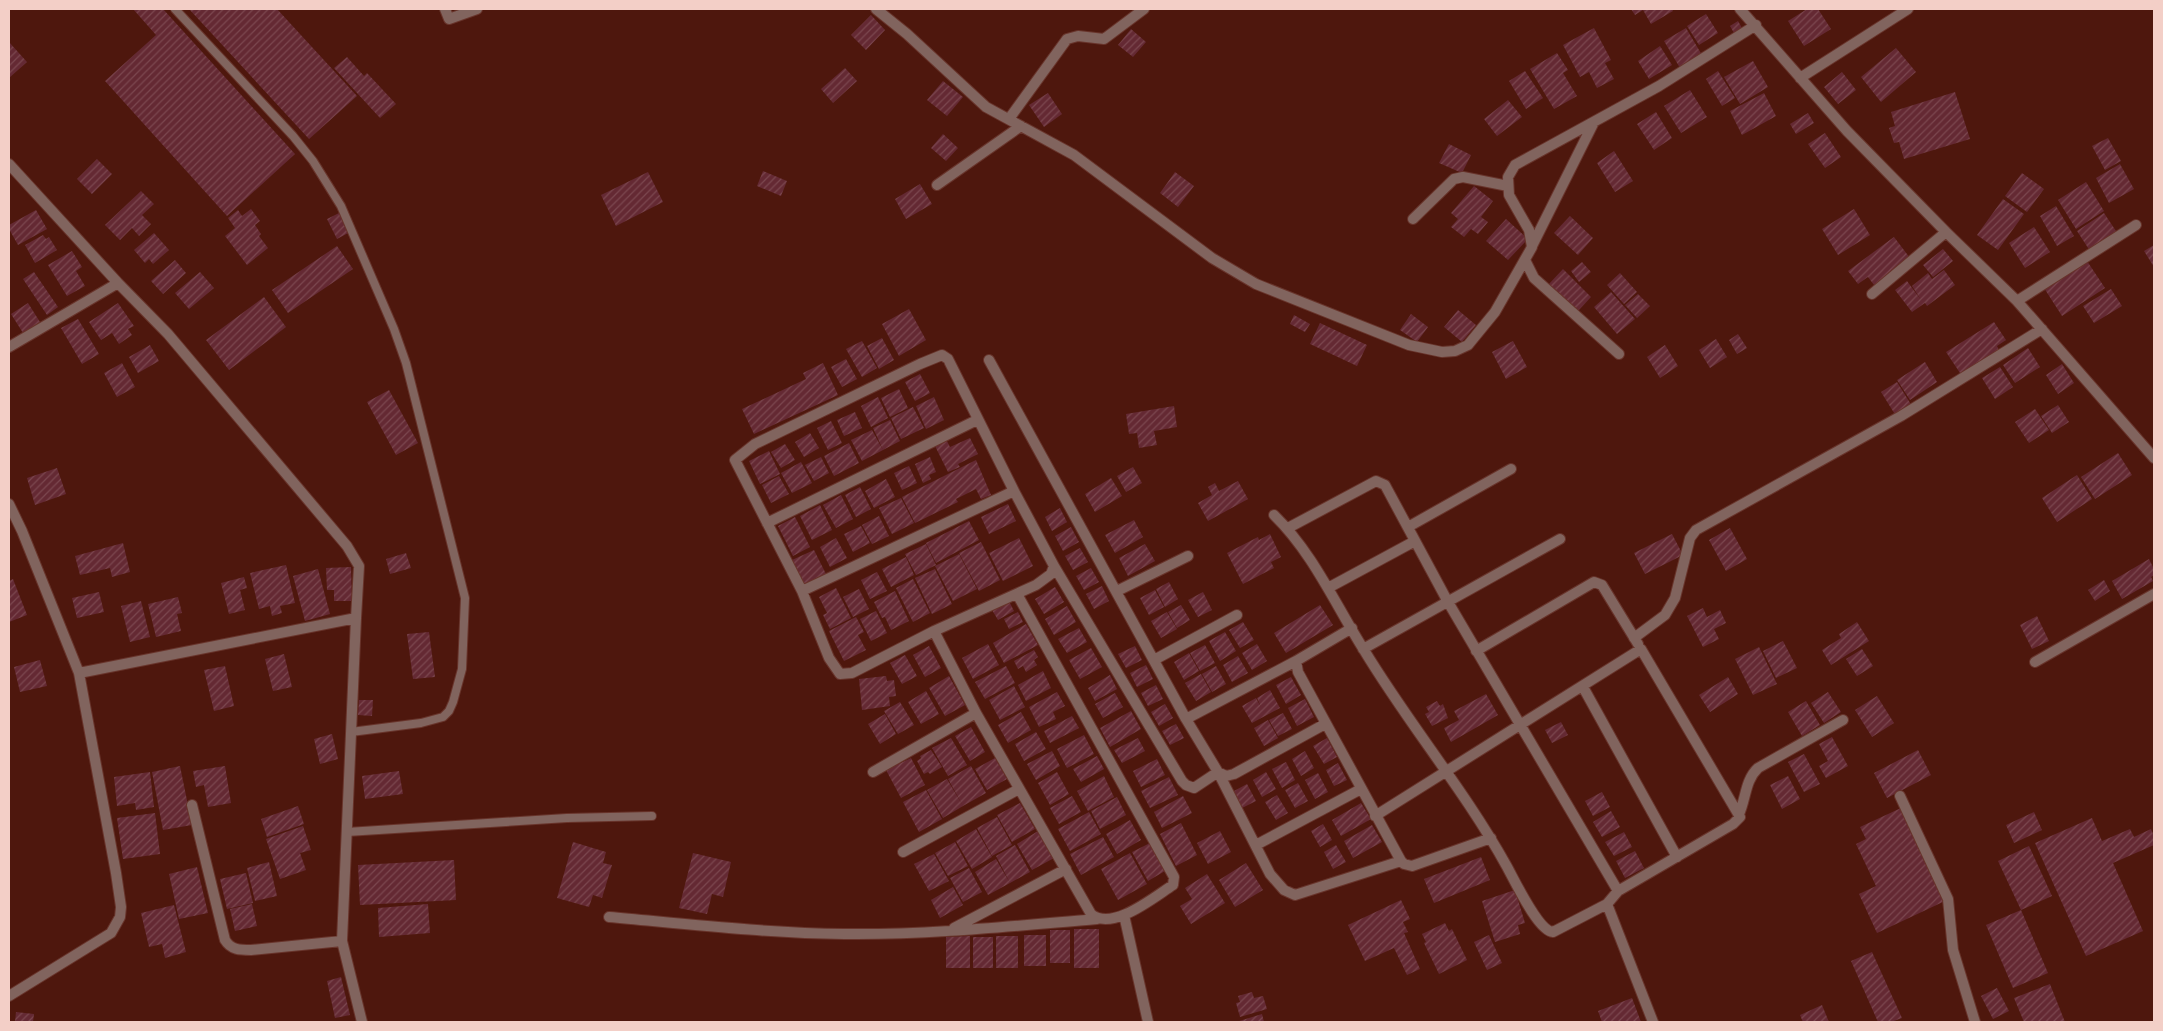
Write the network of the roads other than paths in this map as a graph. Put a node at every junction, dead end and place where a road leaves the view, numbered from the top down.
1 (175, 9) edge
2 (445, 9) edge
3 (477, 9) edge
4 (876, 9) edge
5 (1144, 9) edge
6 (1740, 9) edge
7 (1908, 9) edge
8 (1756, 25) junction
9 (1800, 78) junction
10 (1009, 119) junction
11 (1594, 122) junction
12 (1021, 126) junction
13 (9, 164) edge
14 (937, 185) dead end
15 (1508, 186) junction
16 (1413, 219) dead end
17 (2136, 226) dead end
18 (1946, 232) junction
19 (1532, 247) junction
20 (1525, 260) junction
21 (118, 283) junction
22 (1872, 294) dead end
23 (2017, 301) junction
24 (2042, 329) junction
25 (9, 347) edge
26 (1619, 354) dead end
27 (989, 360) dead end
28 (977, 420) junction
29 (2154, 458) edge
30 (1511, 469) dead end
31 (1014, 491) junction
32 (9, 504) edge
33 (1274, 514) dead end
34 (767, 523) junction
35 (1408, 527) junction
36 (1288, 528) junction
37 (1560, 539) dead end
38 (1415, 541) junction
39 (1188, 556) dead end
40 (1054, 566) junction
41 (1328, 588) junction
42 (802, 591) junction
43 (1117, 591) junction
44 (1017, 594) junction
45 (2154, 594) edge
46 (1448, 602) junction
47 (1237, 615) dead end
48 (356, 618) junction
49 (1352, 628) junction
50 (934, 631) junction
51 (1634, 638) junction
52 (1363, 649) junction
53 (1641, 649) junction
54 (1476, 651) junction
55 (1154, 660) junction
56 (1296, 661) junction
57 (2035, 662) dead end
58 (79, 673) junction
59 (1583, 687) junction
60 (976, 713) junction
61 (1186, 719) junction
62 (1843, 720) dead end
63 (1325, 724) junction
64 (1520, 726) junction
65 (351, 732) junction
66 (873, 772) dead end
67 (1218, 772) junction
68 (1446, 773) junction
69 (1019, 788) junction
70 (1361, 789) junction
71 (1900, 796) dead end
72 (192, 805) dead end
73 (1739, 814) junction
74 (652, 816) dead end
75 (1376, 816) junction
76 (347, 832) junction
77 (1491, 838) junction
78 (1256, 845) junction
79 (904, 852) dead end
80 (1677, 857) junction
81 (1401, 861) junction
82 (1066, 869) junction
83 (1618, 891) junction
84 (1607, 904) junction
85 (1124, 916) junction
86 (609, 917) dead end
87 (1097, 919) junction
88 (950, 930) junction
89 (342, 941) junction
90 (9, 996) edge
91 (362, 1022) edge
92 (1148, 1022) edge
93 (1653, 1022) edge
94 (1975, 1022) edge

1 - 65 lane
2 - 3 street
4 - 10 street
5 - 10 street
6 - 8 street
7 - 9 street
8 - 9 street
8 - 11 street
9 - 18 street
10 - 12 street
11 - 15 street
11 - 19 street
12 - 14 street
12 - 20 street
13 - 21 street
15 - 16 street
15 - 19 street
17 - 23 street
18 - 22 street
18 - 23 street
19 - 20 street
20 - 26 street
21 - 25 street
21 - 48 street
23 - 24 street
24 - 29 street
24 - 51 street
27 - 43 street
28 - 31 street
28 - 34 street
28 - 34 street
30 - 35 street
31 - 40 street
31 - 42 street
32 - 58 street
33 - 36 street
34 - 42 street
35 - 36 street
35 - 38 street
36 - 41 street
37 - 46 street
38 - 41 street
38 - 46 street
39 - 43 street
40 - 44 street
40 - 67 street
41 - 49 street
42 - 50 street
43 - 55 street
44 - 50 street
44 - 85 street
45 - 57 street
46 - 52 street
46 - 54 street
47 - 55 street
48 - 58 street
48 - 65 street
49 - 52 street
49 - 56 street
50 - 60 street
51 - 53 street
51 - 54 street
52 - 68 street
53 - 59 street
53 - 73 street
54 - 64 street
55 - 61 street
56 - 61 street
56 - 63 street
58 - 90 street
59 - 64 street
59 - 80 street
60 - 66 street
60 - 69 street
61 - 67 street
62 - 73 street
63 - 67 street
63 - 70 street
64 - 68 street
64 - 83 street
65 - 76 street
67 - 78 street
68 - 75 street
68 - 77 street
69 - 79 street
69 - 82 street
70 - 75 street
70 - 78 street
71 - 94 street
72 - 89 street
73 - 80 street
74 - 76 lane
75 - 81 street
76 - 89 street
77 - 81 street
77 - 84 street
78 - 81 street
80 - 83 street
82 - 87 street
82 - 88 street
83 - 84 street
84 - 93 street
85 - 87 street
85 - 92 street
86 - 88 street
87 - 88 street
89 - 91 street

